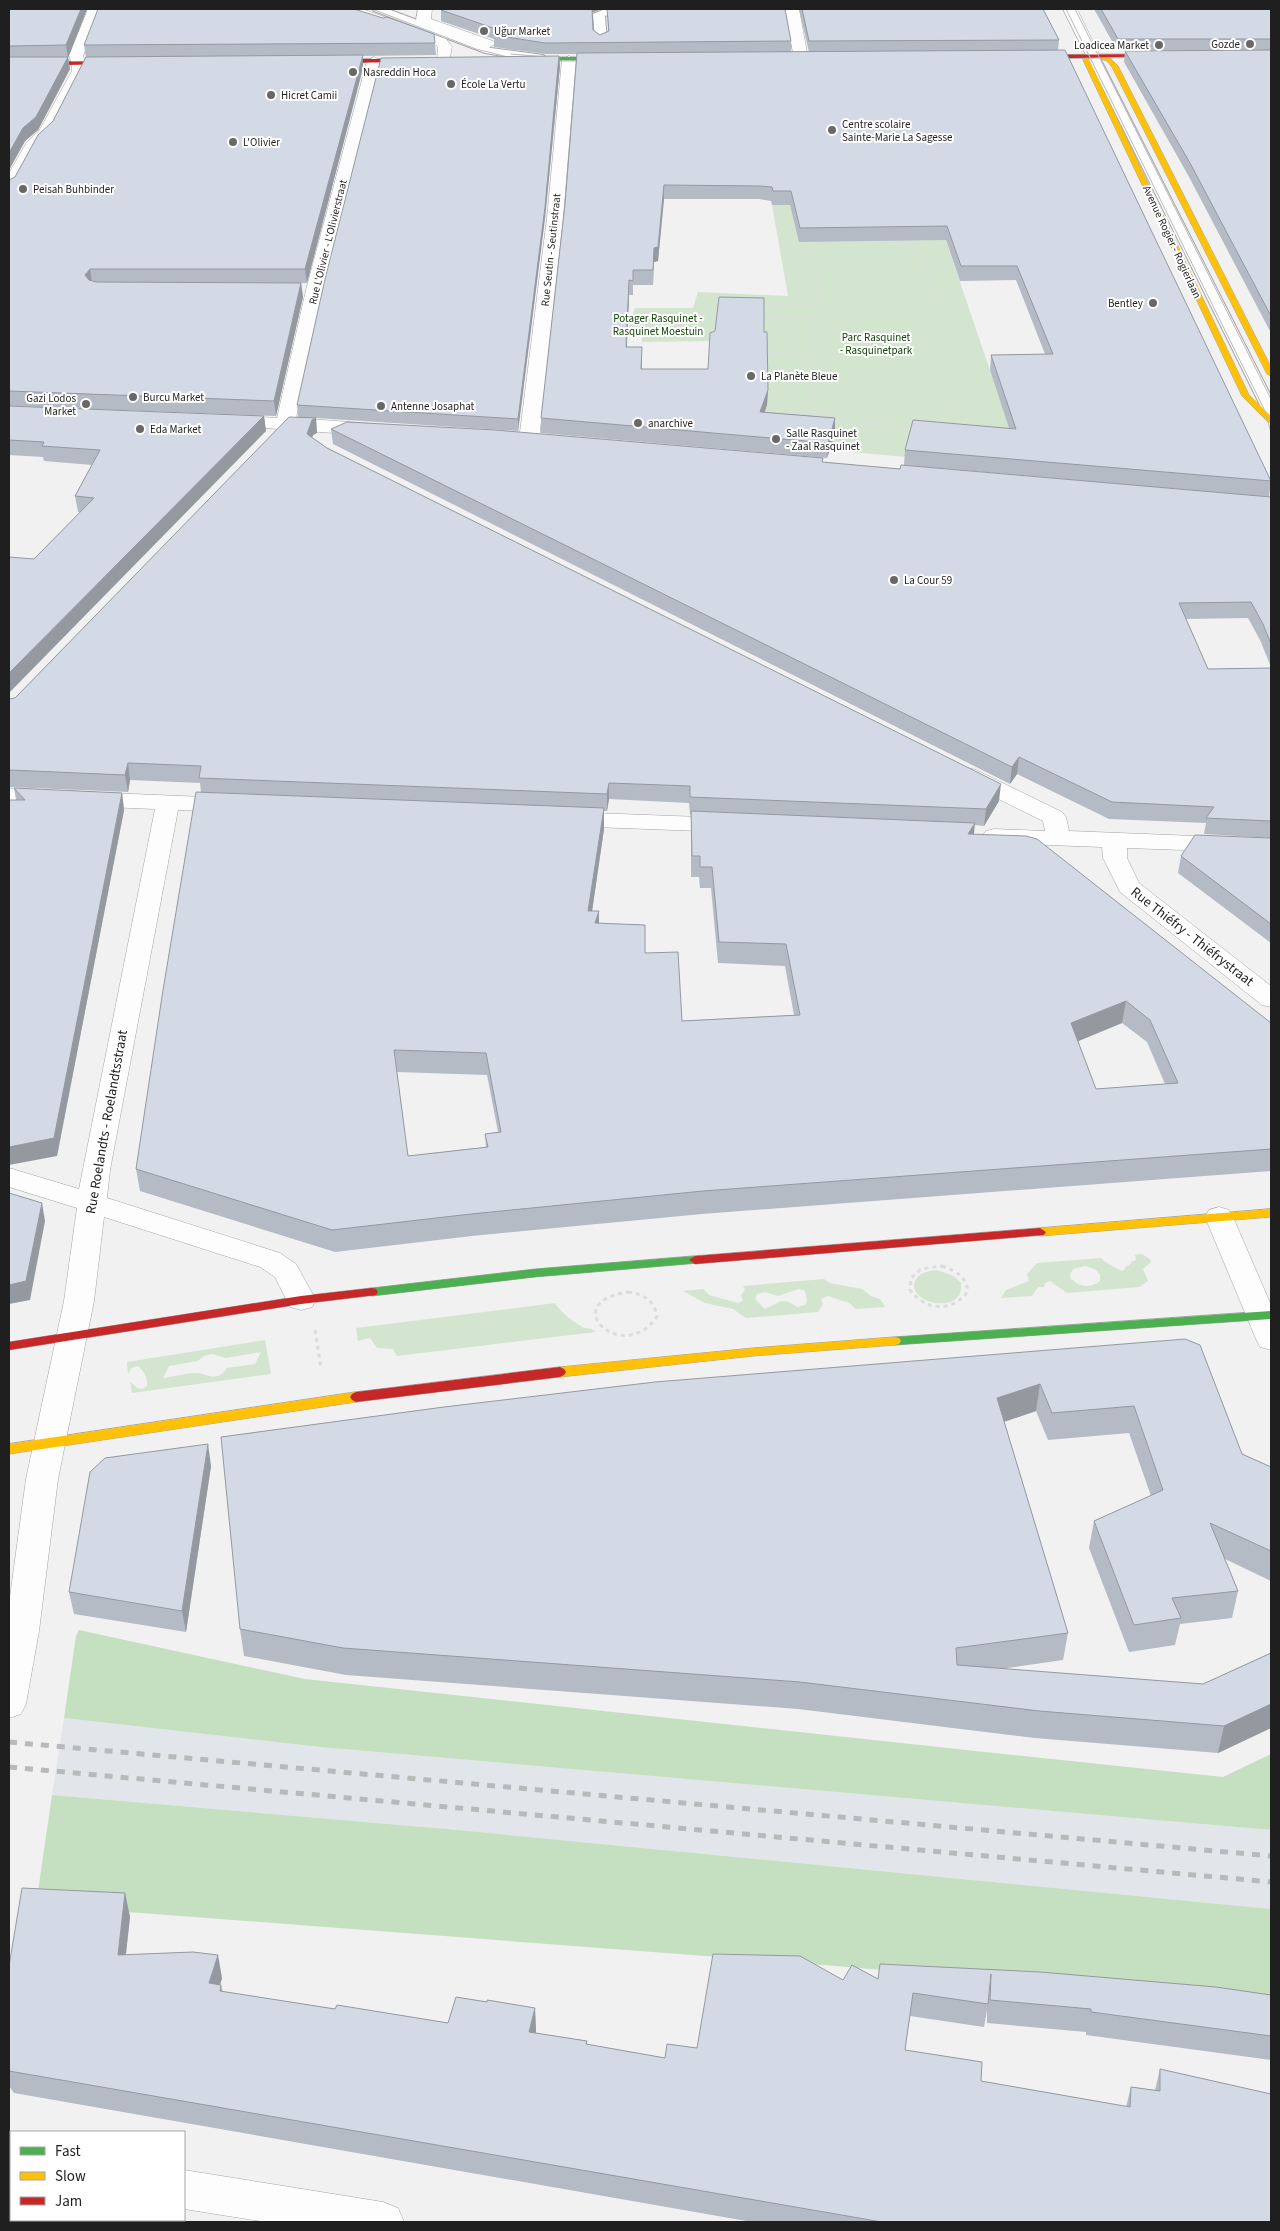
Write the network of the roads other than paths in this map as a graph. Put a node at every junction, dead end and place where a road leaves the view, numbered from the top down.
1 (95, 9) edge
2 (350, 9) edge
3 (378, 9) edge
4 (425, 9) edge
5 (617, 9) edge
6 (792, 9) edge
7 (1070, 9) edge
8 (488, 44) dead end
9 (601, 51) junction
10 (1093, 56) junction
11 (1175, 56) edge
12 (1018, 57) edge
13 (801, 58) edge
14 (543, 59) junction
15 (632, 59) edge
16 (440, 60) joint
17 (481, 60) edge
18 (569, 60) junction
19 (374, 61) junction
20 (315, 62) edge
21 (79, 63) junction
22 (128, 63) edge
23 (9, 64) edge
24 (9, 186) edge
25 (296, 290) edge
26 (315, 290) junction
27 (1271, 374) edge
28 (1271, 411) edge
29 (206, 420) edge
30 (1271, 420) edge
31 (285, 424) junction
32 (344, 430) junction
33 (394, 431) edge
34 (322, 440) dead end
35 (549, 441) edge
36 (268, 442) edge
37 (954, 768) edge
38 (9, 796) edge
39 (168, 803) junction
40 (247, 806) edge
41 (545, 818) edge
42 (754, 826) edge
43 (972, 835) edge
44 (1058, 838) junction
45 (1114, 840) junction
46 (1271, 846) edge
47 (1271, 999) edge
48 (9, 1178) edge
49 (92, 1204) junction
50 (1271, 1213) edge
51 (1219, 1217) junction
52 (301, 1300) junction
53 (1267, 1323) edge
54 (72, 1335) junction
55 (9, 1346) edge
56 (50, 1443) junction
57 (9, 1449) edge
58 (9, 1704) edge
59 (185, 2188) edge
60 (383, 2222) edge

1 - 21 street
2 - 16 street
3 - 14 lane
4 - 8 street
5 - 9 lane
6 - 13 street
7 - 10 street
9 - 15 street
9 - 18 street
10 - 11 street
10 - 12 street
10 - 27 street, Avenue Rogier - Rogierlaan
10 - 28 lane, Avenue Rogier - Rogierlaan
10 - 30 street, Avenue Rogier - Rogierlaan
14 - 17 street
14 - 18 street
16 - 19 street
18 - 35 street, Rue Seutin - Seutinstraat
19 - 20 street
19 - 26 street, Rue L'Olivier - L'Olivierstraat
21 - 22 street
21 - 23 street
21 - 24 street
25 - 26 street
26 - 31 street, Rue L'Olivier - L'Olivierstraat
29 - 31 street
31 - 32 street
31 - 36 street
32 - 33 street
32 - 34 street
37 - 44 street
38 - 39 street
39 - 40 street
39 - 49 street, Rue Roelandts - Roelandtsstraat
41 - 42 street
43 - 44 street
44 - 45 street
45 - 46 street
45 - 47 street, Rue Thiéfry - Thiéfrystraat
48 - 49 street
49 - 52 street
49 - 54 street, Rue Roelandts - Roelandtsstraat
50 - 51 street
51 - 52 street
51 - 53 street
52 - 54 street
53 - 56 street
54 - 55 street
54 - 56 street, Rue Roelandts - Roelandtsstraat
56 - 57 street
56 - 58 street, Rue Roelandts - Roelandtsstraat
59 - 60 street

